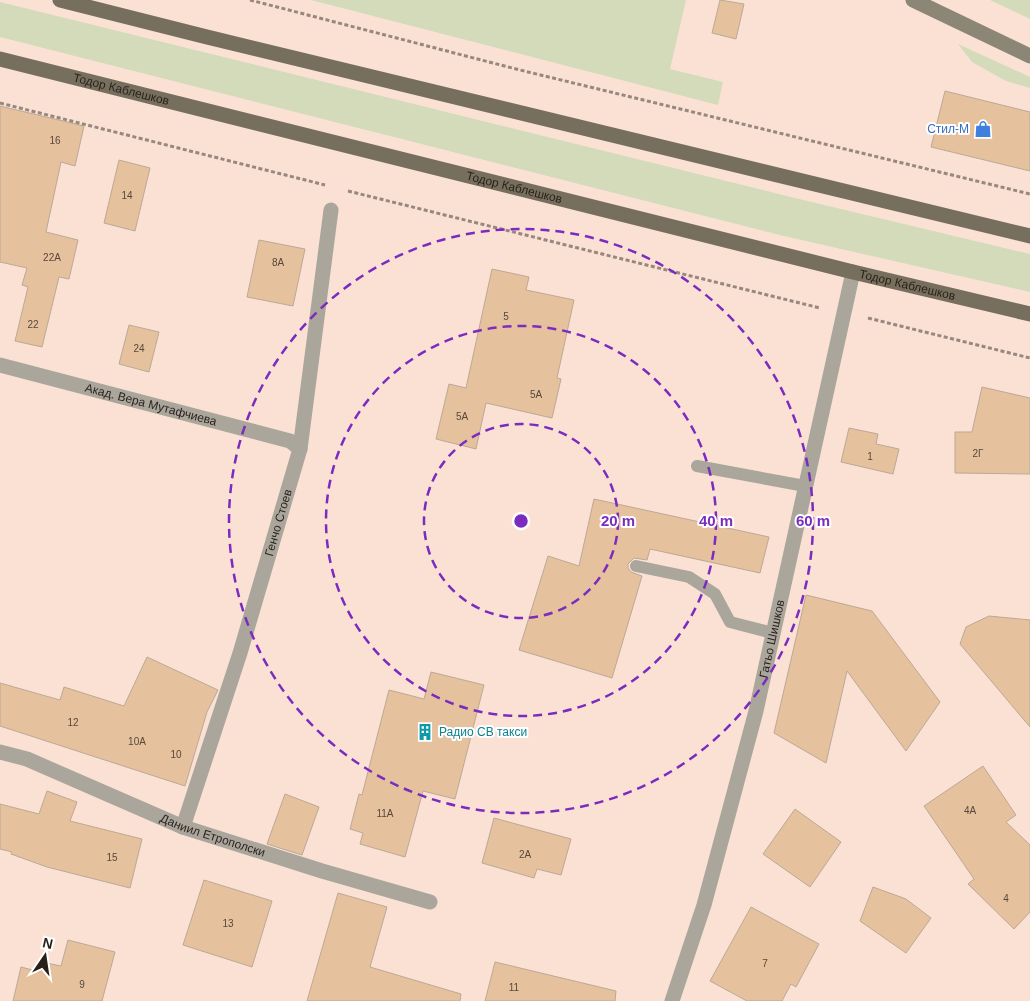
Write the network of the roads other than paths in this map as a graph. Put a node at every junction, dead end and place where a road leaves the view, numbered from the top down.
1 (60, 0) edge
2 (913, 0) edge
3 (1030, 56) edge
4 (0, 60) edge
5 (331, 210) dead end
6 (1030, 236) edge
7 (853, 272) junction
8 (1030, 314) edge
9 (0, 365) edge
10 (300, 449) junction
11 (697, 466) dead end
12 (806, 486) junction
13 (636, 566) dead end
14 (773, 633) junction
15 (0, 752) edge
16 (183, 827) junction
17 (430, 902) dead end
18 (672, 1001) edge

1 - 6 main road
2 - 3 main road
4 - 7 main road, Тодор Каблешков
5 - 10 street, Генчо Стоев
7 - 8 main road, Тодор Каблешков
7 - 12 street, Гатьо Шишков
9 - 10 street, Акад. Вера Мутафчиева
10 - 16 street, Генчо Стоев
11 - 12 lane
12 - 14 street, Гатьо Шишков
13 - 14 lane
14 - 18 street, Гатьо Шишков
15 - 16 street, Даниил Етрополски
16 - 17 street, Даниил Етрополски

